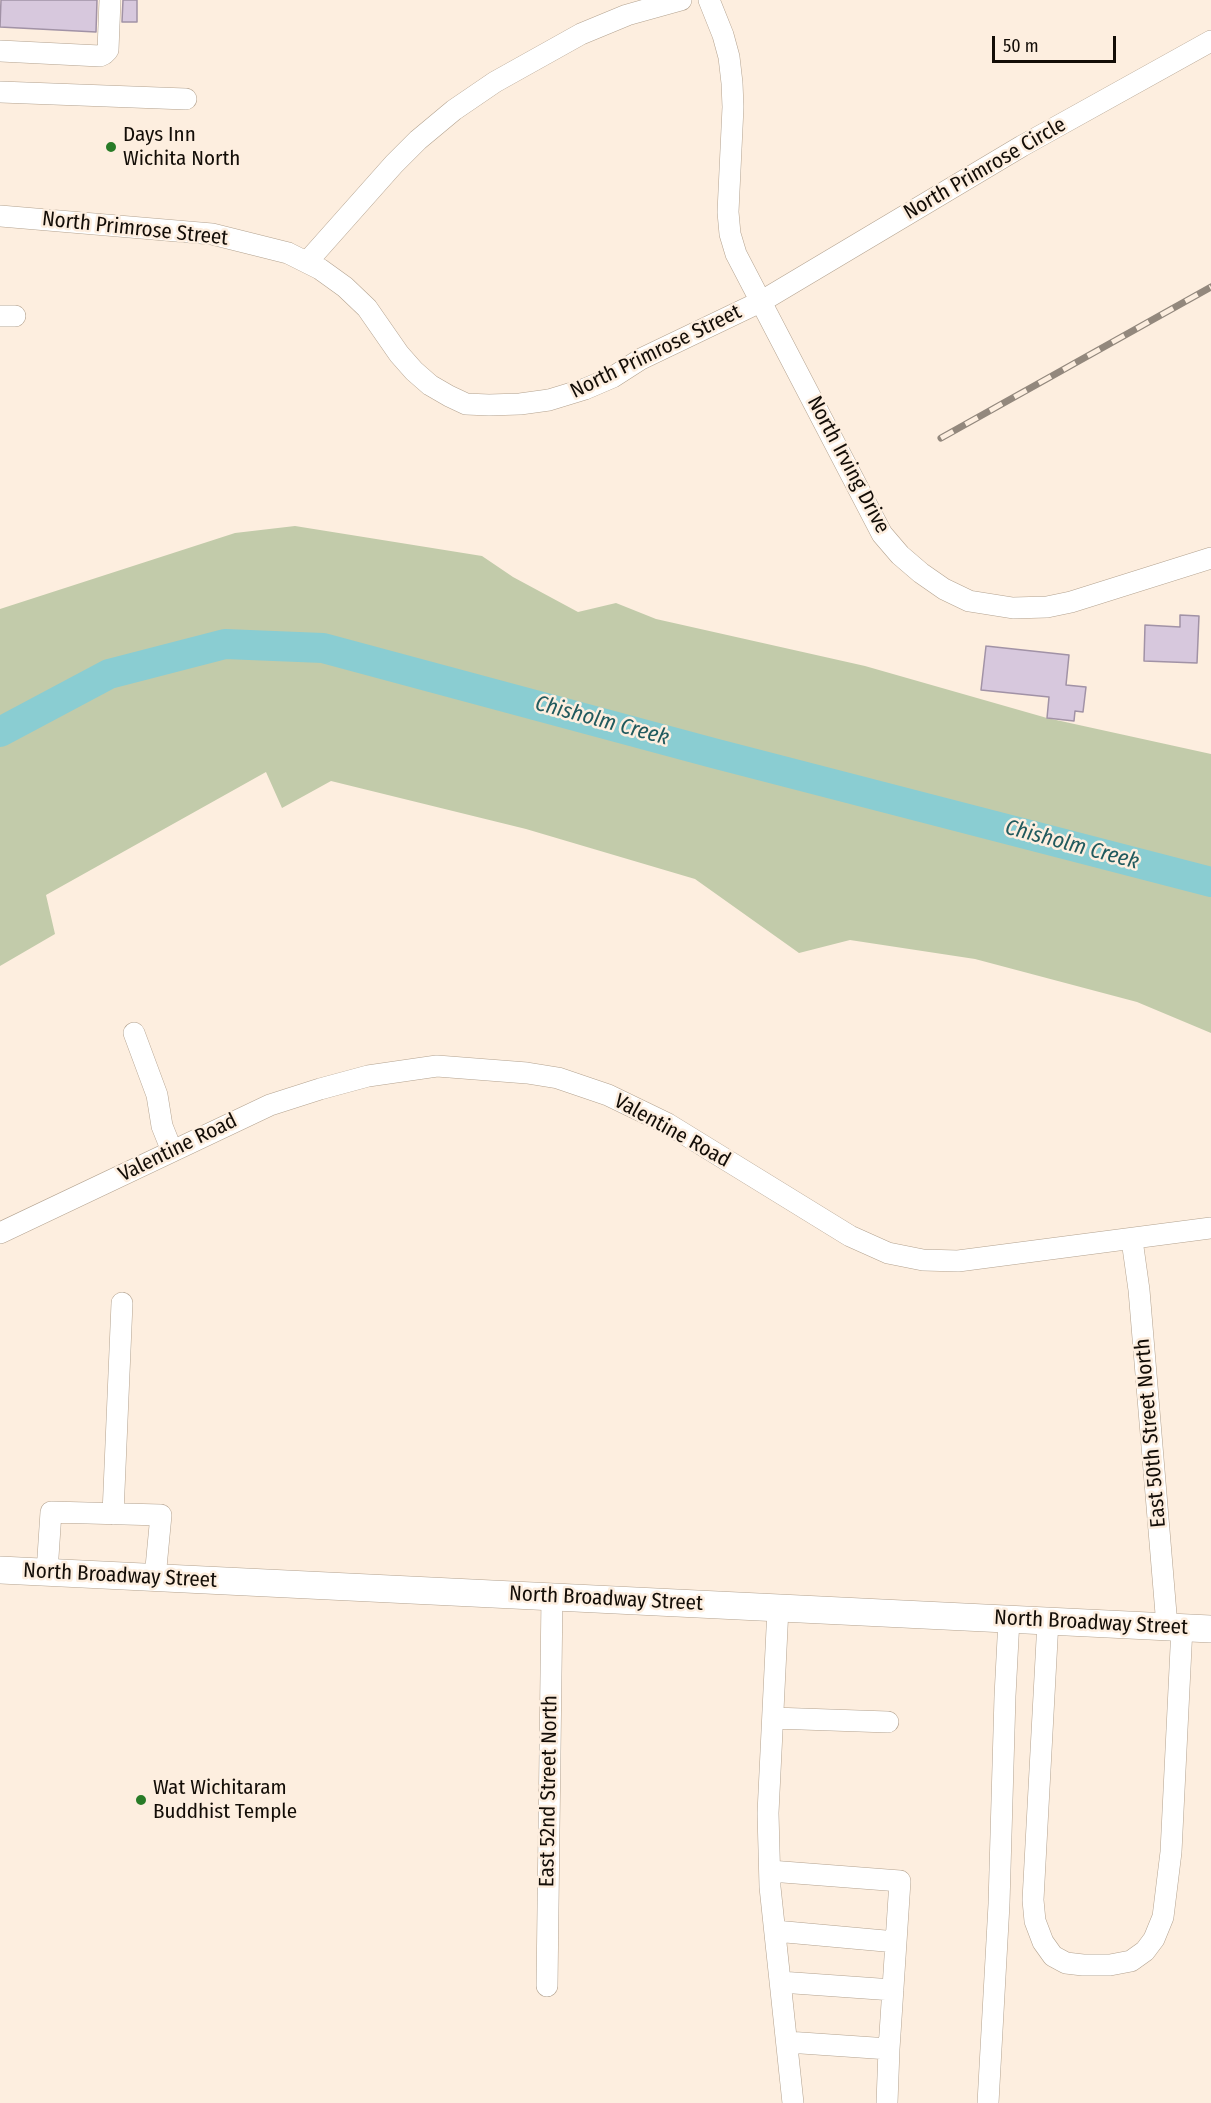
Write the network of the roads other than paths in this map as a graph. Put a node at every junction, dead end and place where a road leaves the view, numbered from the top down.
1 (110, 0) edge
2 (681, 0) edge
3 (709, 0) edge
4 (1211, 41) edge
5 (0, 51) edge
6 (0, 92) edge
7 (186, 99) dead end
8 (0, 216) edge
9 (307, 262) junction
10 (762, 301) junction
11 (1211, 558) edge
12 (134, 1033) dead end
13 (172, 1151) junction
14 (1211, 1228) edge
15 (0, 1233) edge
16 (1132, 1240) junction
17 (122, 1303) dead end
18 (113, 1514) junction
19 (0, 1570) edge
20 (47, 1572) junction
21 (155, 1578) junction
22 (552, 1596) junction
23 (778, 1608) junction
24 (1009, 1619) junction
25 (1048, 1621) junction
26 (1175, 1627) junction
27 (1211, 1629) edge
28 (773, 1718) junction
29 (888, 1722) dead end
30 (770, 1871) junction
31 (775, 1931) junction
32 (896, 1942) junction
33 (780, 1982) junction
34 (547, 1986) dead end
35 (893, 1990) junction
36 (787, 2042) junction
37 (889, 2049) junction
38 (793, 2103) edge
39 (887, 2103) edge
40 (988, 2103) edge

1 - 5 street
2 - 9 street
3 - 10 street, North Irving Drive
4 - 10 street, North Primrose Circle
6 - 7 street
8 - 9 street, North Primrose Street
9 - 10 street, North Primrose Street
10 - 11 street, North Irving Drive
12 - 13 street
13 - 15 street, Valentine Road
13 - 16 street, Valentine Road
14 - 16 street, Valentine Road
16 - 26 street, East 50th Street North
17 - 18 street
18 - 20 street
18 - 21 street
19 - 20 main road, North Broadway Street
20 - 21 main road, North Broadway Street
21 - 22 main road, North Broadway Street
22 - 23 main road, North Broadway Street
22 - 34 street, East 52nd Street North
23 - 24 main road, North Broadway Street
23 - 28 street
24 - 25 main road, North Broadway Street
24 - 40 street
25 - 26 main road, North Broadway Street
25 - 26 street, East 50th Street North
26 - 27 main road, North Broadway Street
28 - 29 street
28 - 30 street
30 - 31 street
30 - 32 street
31 - 32 street
31 - 33 street
32 - 35 street
33 - 35 street
33 - 36 street
35 - 37 street
36 - 37 street
36 - 38 street
37 - 39 street

